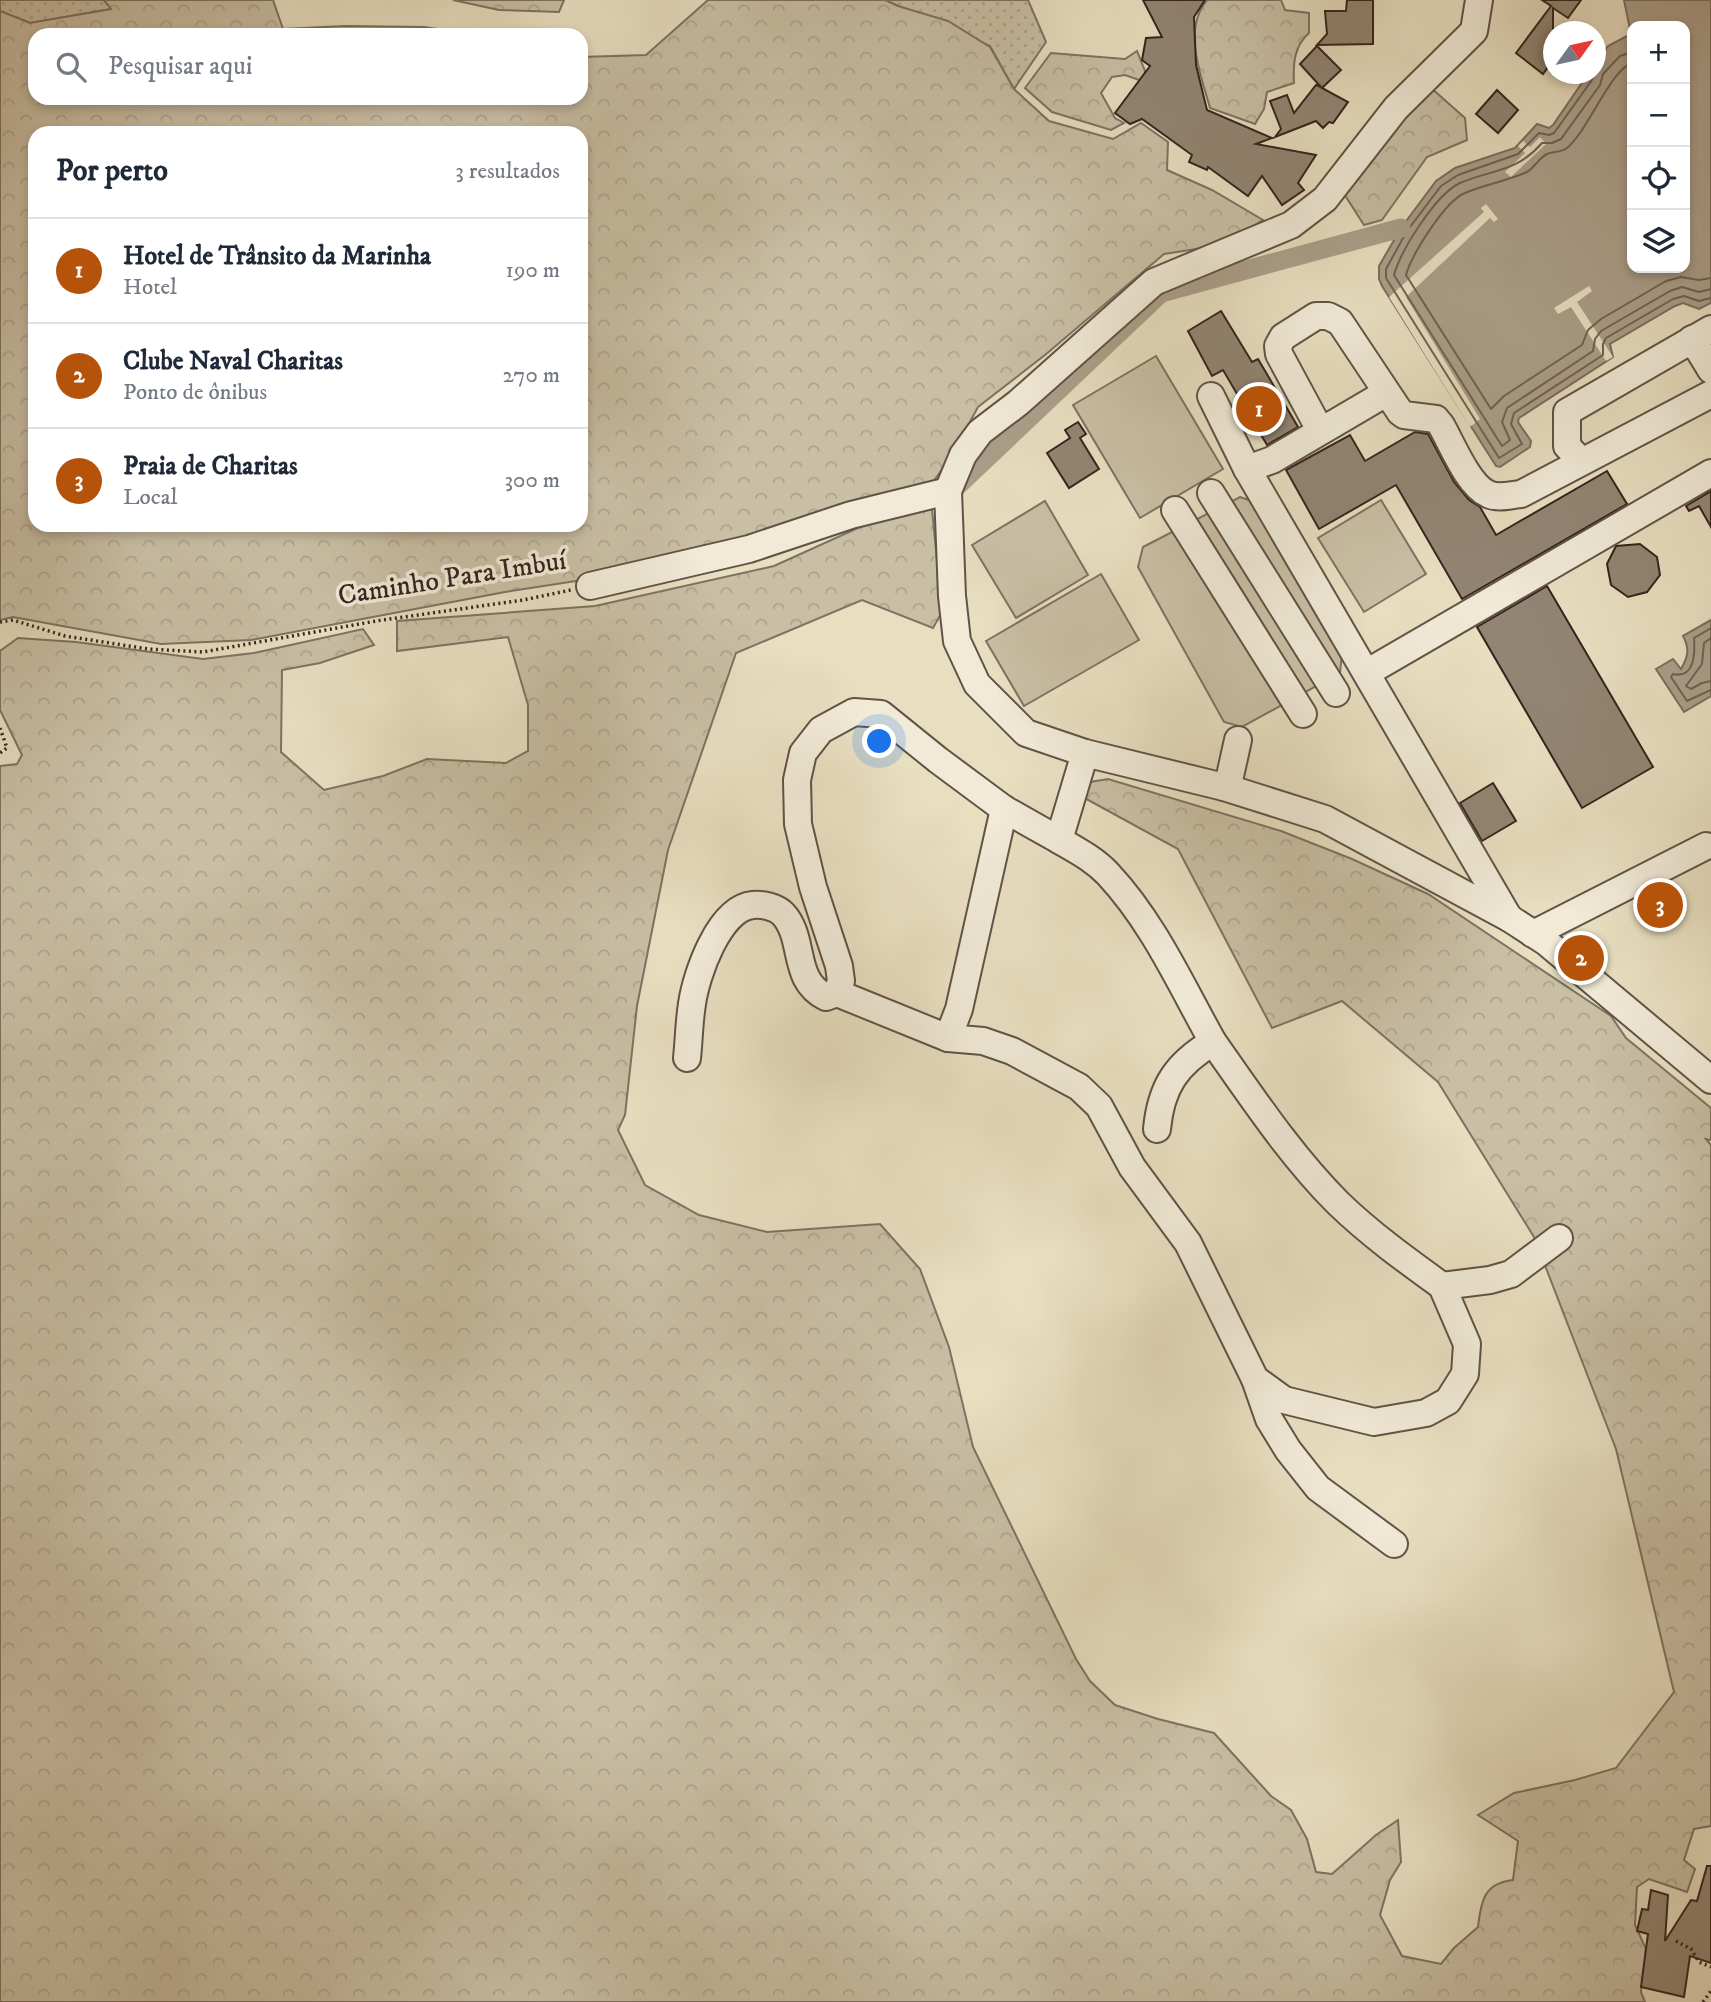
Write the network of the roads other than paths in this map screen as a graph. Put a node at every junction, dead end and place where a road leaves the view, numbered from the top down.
1 (1479, 0) edge
2 (1701, 334) edge
3 (1711, 369) edge
4 (1386, 393) junction
5 (1711, 394) edge
6 (1211, 396) dead end
7 (1320, 430) junction
8 (1581, 461) junction
9 (1247, 470) junction
10 (1711, 472) edge
11 (948, 491) junction
12 (1210, 493) dead end
13 (1175, 510) dead end
14 (590, 586) road end
15 (1367, 672) junction
16 (1336, 692) dead end
17 (1303, 714) dead end
18 (1238, 740) dead end
19 (1085, 753) junction
20 (1224, 787) junction
21 (1004, 809) junction
22 (1059, 840) junction
23 (1706, 846) dead end
24 (1509, 918) junction
25 (1539, 938) junction
26 (837, 993) junction
27 (948, 1038) junction
28 (1213, 1042) junction
29 (687, 1058) dead end
30 (1711, 1080) edge
31 (1157, 1129) dead end
32 (1559, 1238) dead end
33 (1442, 1286) junction
34 (1255, 1379) junction
35 (1394, 1545) dead end

1 - 11 street
2 - 3 street
2 - 8 street
4 - 7 street
4 - 7 street
4 - 8 street
5 - 8 street
6 - 9 street
7 - 9 street
9 - 15 street
10 - 15 street
11 - 14 street, Caminho Para Imbuí
11 - 19 street
12 - 16 street
13 - 17 street
15 - 24 street
18 - 20 street
19 - 20 street
19 - 22 street
20 - 24 street
21 - 22 street
21 - 26 street
21 - 27 street
22 - 28 street
23 - 25 street
24 - 25 street
25 - 30 street
26 - 27 street
26 - 29 street
27 - 34 street
28 - 31 street
28 - 33 street
32 - 33 street
33 - 34 street
34 - 35 street

